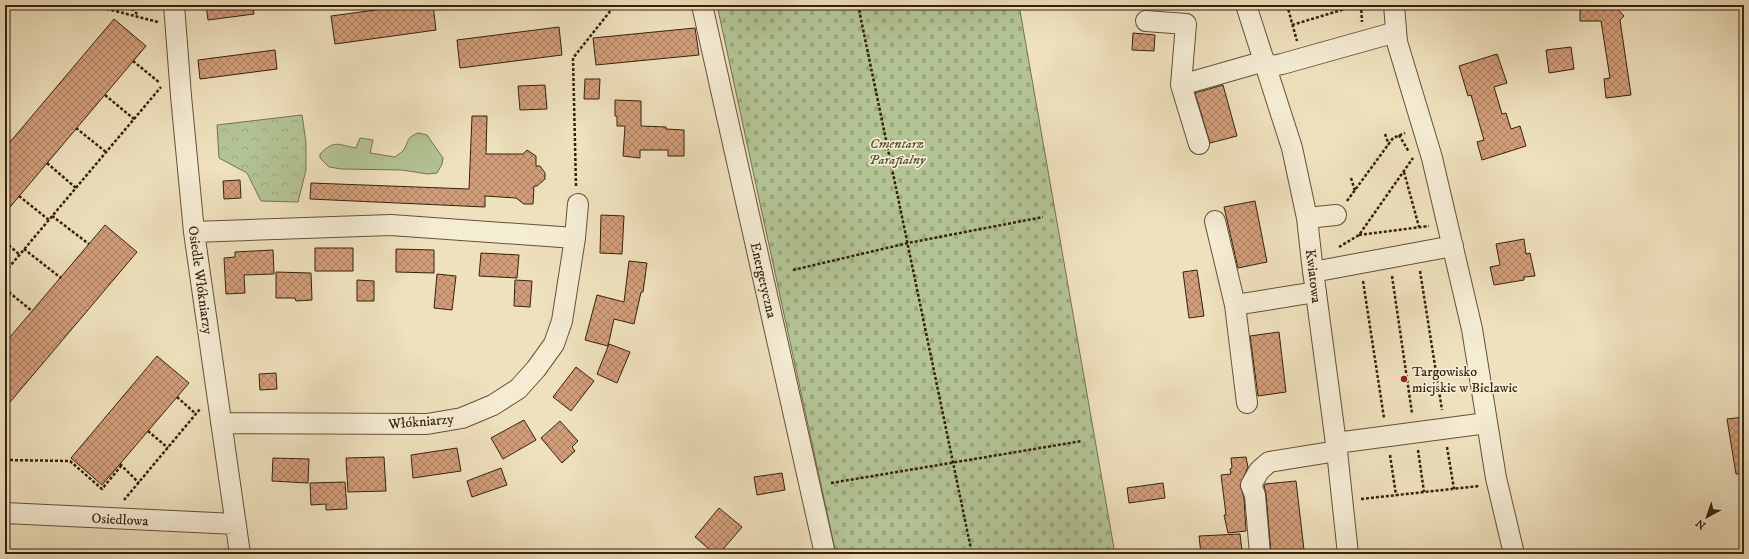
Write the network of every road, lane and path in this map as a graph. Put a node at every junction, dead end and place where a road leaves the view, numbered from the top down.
1 (92, 5) edge
2 (128, 5) edge
3 (174, 5) edge
4 (615, 5) edge
5 (702, 5) edge
6 (858, 5) edge
7 (1246, 5) edge
8 (1286, 5) edge
9 (1358, 5) edge
10 (1394, 5) edge
11 (138, 16) junction
12 (1146, 21) dead end
13 (159, 22) dead end
14 (1292, 25) junction
15 (1396, 32) junction
16 (1302, 59) junction
17 (133, 61) dead end
18 (1266, 64) junction
19 (1181, 85) junction
20 (105, 95) dead end
21 (134, 118) junction
22 (76, 128) dead end
23 (1423, 128) junction
24 (1385, 134) dead end
25 (1399, 135) junction
26 (1198, 144) dead end
27 (1389, 145) junction
28 (106, 152) junction
29 (47, 163) dead end
30 (1404, 172) junction
31 (1351, 178) dead end
32 (76, 188) junction
33 (1355, 191) junction
34 (19, 196) dead end
35 (578, 204) joint
36 (1336, 215) joint
37 (52, 216) junction
38 (1043, 217) dead end
39 (1307, 218) junction
40 (49, 220) junction
41 (1215, 221) dead end
42 (1419, 228) junction
43 (194, 232) junction
44 (1359, 235) junction
45 (575, 238) junction
46 (5, 242) edge
47 (908, 243) junction
48 (89, 244) dead end
49 (1445, 248) junction
50 (24, 249) junction
51 (1417, 253) junction
52 (20, 255) junction
53 (1389, 258) junction
54 (1360, 263) junction
55 (1313, 267) junction
56 (792, 270) dead end
57 (5, 272) edge
58 (60, 278) dead end
59 (5, 288) edge
60 (1316, 292) junction
61 (1235, 305) junction
62 (32, 311) dead end
63 (217, 393) junction
64 (177, 398) dead end
65 (1247, 403) dead end
66 (196, 414) junction
67 (221, 423) junction
68 (1487, 423) junction
69 (1444, 429) junction
70 (148, 431) dead end
71 (1415, 433) junction
72 (1386, 437) junction
73 (1082, 441) dead end
74 (1336, 447) junction
75 (168, 448) junction
76 (5, 460) edge
77 (954, 464) junction
78 (140, 482) junction
79 (831, 483) dead end
80 (1498, 484) junction
81 (1454, 489) junction
82 (1424, 492) junction
83 (1396, 495) junction
84 (1342, 501) junction
85 (5, 513) edge
86 (108, 519) junction
87 (236, 524) junction
88 (240, 554) edge
89 (825, 554) edge
90 (972, 554) edge
91 (1260, 554) edge
92 (1348, 554) edge
93 (1514, 554) edge

1 - 11 path
2 - 11 path
3 - 43 street, Osiedle Włókniarzy
4 - 35 path
5 - 89 street, Energetyczna
6 - 47 path
7 - 18 street, Kwiatowa
8 - 14 path
9 - 14 path
10 - 15 street
11 - 13 path
12 - 19 street
14 - 16 path
15 - 16 street
15 - 23 street
16 - 18 street
17 - 21 path
18 - 19 street
18 - 39 street, Kwiatowa
19 - 26 street
20 - 21 path
21 - 28 path
22 - 28 path
23 - 25 path
23 - 49 street
24 - 27 path
25 - 27 path
25 - 30 path
27 - 33 path
28 - 32 path
29 - 32 path
30 - 42 path
30 - 44 path
31 - 33 path
32 - 37 path
33 - 36 path
34 - 40 path
35 - 45 street, Włókniarzy
36 - 39 street
37 - 40 path
37 - 48 path
38 - 47 path
39 - 55 street, Kwiatowa
40 - 50 path
41 - 61 street
42 - 44 path
42 - 49 path
43 - 45 street
43 - 63 street, Osiedle Włókniarzy
44 - 55 path
45 - 67 street, Włókniarzy
46 - 52 path
47 - 56 path
47 - 77 path
49 - 51 street
49 - 68 street
50 - 52 path
50 - 58 path
51 - 53 street
51 - 69 path
52 - 57 path
53 - 54 street
53 - 71 path
54 - 55 street
54 - 72 path
55 - 60 street, Kwiatowa
59 - 62 path
60 - 61 street
60 - 74 street, Kwiatowa
61 - 65 street
63 - 66 path
63 - 67 street, Osiedle Włókniarzy
64 - 66 path
66 - 75 path
67 - 87 street, Osiedle Włókniarzy
68 - 69 street
68 - 80 street
69 - 71 street
69 - 81 path
70 - 75 path
71 - 72 street
71 - 82 path
72 - 74 street
72 - 83 path
73 - 77 path
74 - 84 street, Kwiatowa
74 - 91 street
75 - 78 path
76 - 78 path
77 - 79 path
77 - 90 path
78 - 86 path
80 - 81 path
80 - 93 street
81 - 82 path
82 - 83 path
83 - 84 path
84 - 92 street, Kwiatowa
85 - 86 street, Osiedlowa
86 - 87 street, Osiedlowa
87 - 88 street, Osiedle Włókniarzy

